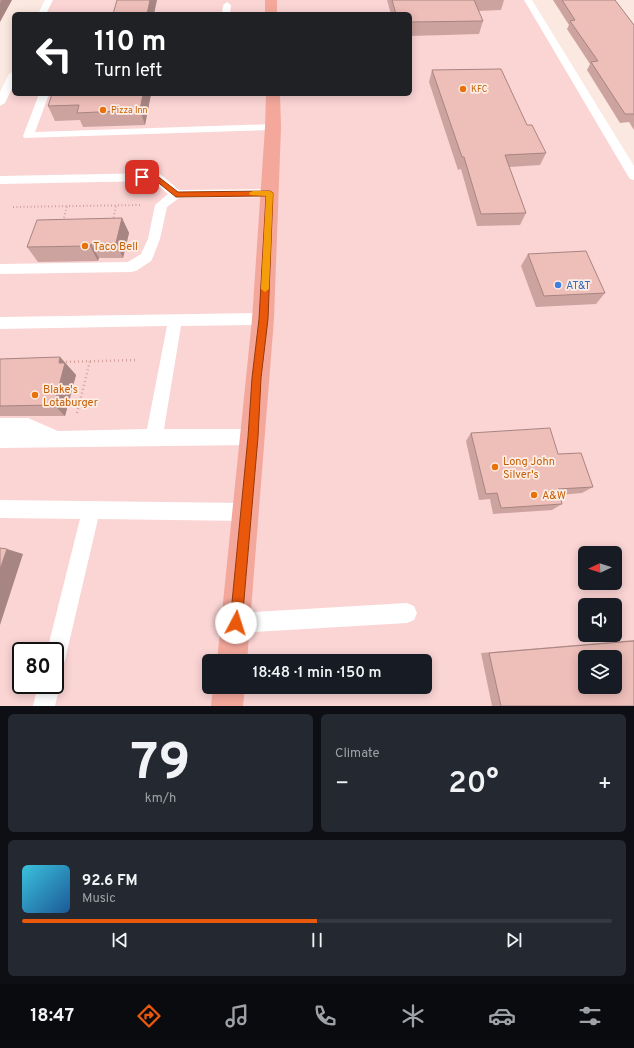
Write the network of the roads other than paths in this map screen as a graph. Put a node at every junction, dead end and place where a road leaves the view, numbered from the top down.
1 (49, 0) edge
2 (271, 0) edge
3 (528, 0) edge
4 (43, 12) edge
5 (271, 12) edge
6 (11, 86) edge
7 (43, 96) edge
8 (273, 96) edge
9 (0, 103) edge
10 (273, 127) junction
11 (634, 176) edge
12 (3, 180) edge
13 (0, 193) edge
14 (270, 193) junction
15 (176, 194) junction
16 (0, 269) edge
17 (263, 319) junction
18 (175, 321) junction
19 (0, 323) edge
20 (0, 426) edge
21 (154, 437) junction
22 (253, 437) junction
23 (0, 440) edge
24 (60, 440) junction
25 (0, 510) edge
26 (91, 510) junction
27 (246, 512) junction
28 (407, 613) dead end
29 (236, 623) junction
30 (59, 642) edge
31 (233, 654) edge
32 (47, 694) edge
33 (229, 694) edge
34 (44, 706) edge
35 (228, 706) edge

1 - 4 lane
2 - 5 highway
3 - 11 lane
6 - 9 lane
7 - 10 lane
8 - 10 highway
10 - 14 highway
12 - 13 lane
12 - 15 lane
14 - 15 lane
14 - 17 highway
15 - 16 lane
17 - 18 lane
17 - 22 highway
18 - 19 lane
18 - 21 lane
20 - 24 lane
21 - 22 lane
21 - 24 lane
22 - 27 highway
23 - 24 lane
25 - 26 lane
26 - 27 lane
26 - 30 lane
27 - 29 highway
28 - 29 lane
29 - 31 highway
32 - 34 lane
33 - 35 highway

